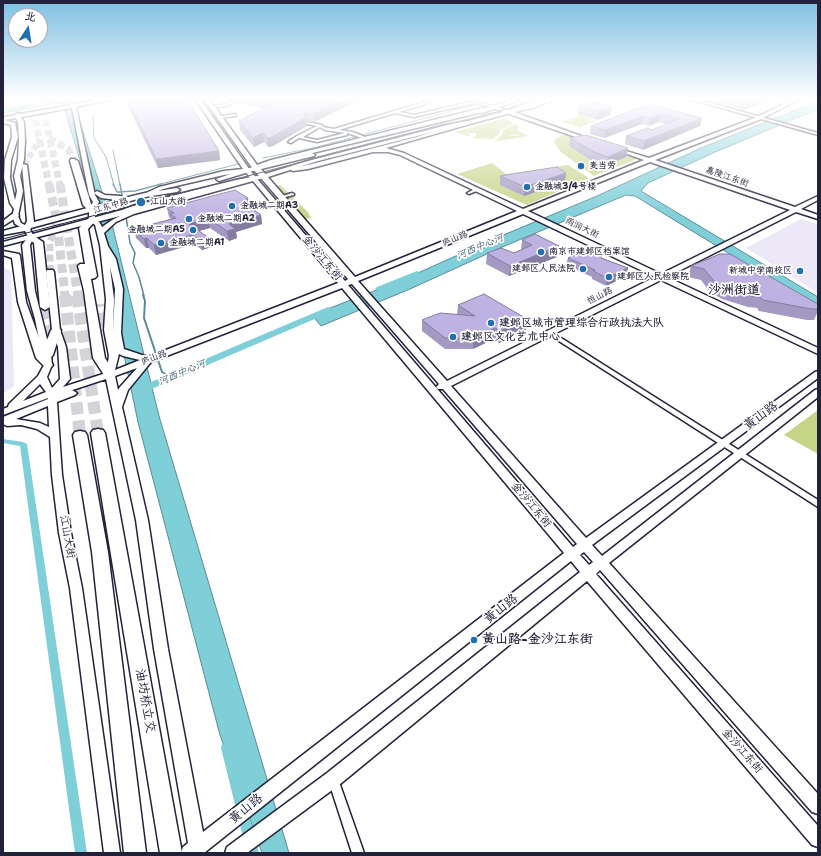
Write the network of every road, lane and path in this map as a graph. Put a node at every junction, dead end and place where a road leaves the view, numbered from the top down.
1 (14, 139) edge
2 (22, 139) edge
3 (80, 139) edge
4 (85, 139) edge
5 (225, 139) edge
6 (234, 139) edge
7 (295, 139) edge
8 (307, 139) edge
9 (325, 139) edge
10 (360, 139) edge
11 (373, 139) edge
12 (399, 139) edge
13 (411, 139) edge
14 (589, 139) edge
15 (704, 139) edge
16 (290, 142) dead end
17 (400, 142) junction
18 (598, 142) edge
19 (605, 145) edge
20 (371, 150) junction
21 (402, 154) junction
22 (649, 160) junction
23 (74, 161) tunnel mouth
24 (24, 165) tunnel mouth
25 (255, 168) junction
26 (293, 169) junction
27 (247, 170) junction
28 (263, 177) junction
29 (254, 179) junction
30 (477, 190) junction
31 (469, 193) dead end
32 (292, 194) dead end
33 (96, 197) junction
34 (281, 197) junction
35 (133, 198) junction
36 (818, 198) edge
37 (92, 209) junction
38 (796, 209) junction
39 (125, 212) junction
40 (135, 212) junction
41 (522, 212) junction
42 (16, 213) junction
43 (818, 217) edge
44 (92, 220) junction
45 (3, 224) edge
46 (27, 228) junction
47 (101, 232) junction
48 (3, 233) edge
49 (31, 237) junction
50 (3, 244) edge
51 (104, 245) junction
52 (3, 253) edge
53 (83, 266) dead end
54 (50, 272) tunnel mouth
55 (661, 276) junction
56 (355, 280) junction
57 (344, 284) junction
58 (98, 304) tunnel mouth
59 (370, 306) junction
60 (45, 307) tunnel mouth
61 (56, 330) junction
62 (550, 333) junction
63 (118, 347) junction
64 (818, 351) edge
65 (113, 356) junction
66 (48, 360) junction
67 (149, 360) junction
68 (818, 374) edge
69 (110, 375) junction
70 (42, 377) junction
71 (446, 386) junction
72 (433, 389) junction
73 (818, 392) edge
74 (52, 398) junction
75 (118, 408) junction
76 (6, 410) edge
77 (3, 422) edge
78 (98, 433) tunnel mouth
79 (54, 435) junction
80 (80, 436) tunnel mouth
81 (724, 444) junction
82 (740, 454) junction
83 (818, 504) edge
84 (585, 545) junction
85 (572, 554) junction
86 (602, 563) junction
87 (588, 573) junction
88 (333, 779) junction
89 (818, 806) edge
90 (818, 839) edge
91 (237, 849) edge
92 (194, 851) edge
93 (112, 853) edge
94 (135, 853) edge
95 (171, 853) edge
96 (358, 853) edge

1 - 42 main road
2 - 42 main road
3 - 33 main road
4 - 33 main road
5 - 27 main road, 金沙江东街
6 - 25 main road, 金沙江东街
7 - 16 street
8 - 9 street
10 - 25 main road, 江东中路
11 - 25 main road, 江东中路
12 - 26 main road, 江东中路
13 - 17 main road, 江东中路
14 - 18 main road
15 - 22 main road, 庐山路
17 - 20 main road, 江东中路
17 - 21 main road
19 - 22 main road, 嘉陵江东街
20 - 21 main road, 雨润大街
20 - 26 main road, 江东中路
21 - 30 main road, 雨润大街
22 - 38 main road, 嘉陵江东街
22 - 41 main road, 庐山路
23 - 37 highway
24 - 46 main road
25 - 27 main road, 江东中路
25 - 28 main road, 金沙江东街
26 - 28 main road, 江东中路
27 - 29 main road, 金沙江东街
27 - 35 main road, 江东中路
28 - 29 main road, 江东中路
28 - 34 main road, 金沙江东街
29 - 39 main road, 江东中路
29 - 40 main road
29 - 57 main road, 金沙江东街
30 - 31 street
30 - 41 main road, 雨润大街
32 - 34 street
33 - 35 main road
33 - 37 main road
34 - 56 main road, 金沙江东街
35 - 37 main road, 江东中路
36 - 38 main road, 恒山路
37 - 44 main road
37 - 46 main road, 江东中路
38 - 43 main road, 嘉陵江东街
38 - 55 main road, 恒山路
39 - 40 main road
39 - 44 main road, 江东中路
40 - 47 main road
41 - 55 main road, 雨润大街
41 - 56 main road, 庐山路
42 - 45 main road
42 - 46 main road
44 - 47 main road
44 - 49 main road, 江东中路
44 - 58 highway
46 - 48 main road, 江东中路
46 - 49 main road
47 - 51 main road
49 - 50 main road, 江东中路
49 - 60 highway
49 - 66 main road
51 - 63 main road
51 - 65 main road
52 - 66 main road
53 - 69 highway
54 - 61 main road
55 - 62 main road, 恒山路
55 - 64 main road, 雨润大街
56 - 57 main road, 庐山路
56 - 59 main road, 金沙江东街
57 - 59 main road, 金沙江东街
57 - 67 main road, 庐山路
59 - 71 main road, 金沙江东街
59 - 72 main road, 金沙江东街
61 - 66 highway
61 - 74 main road
62 - 71 main road, 恒山路
62 - 81 street
63 - 65 main road
63 - 67 main road
65 - 69 main road
66 - 70 main road
67 - 69 main road, 庐山路
67 - 75 main road
68 - 81 main road, 黄山路
69 - 74 main road, 庐山路
69 - 75 main road
70 - 74 main road, 江山大街
70 - 76 main road
71 - 72 main road, 恒山路
71 - 84 main road, 金沙江东街
72 - 85 main road, 金沙江东街
73 - 82 main road, 黄山路
74 - 76 main road, 庐山路
74 - 77 main road, 庐山路
74 - 79 main road, 江山大街
75 - 92 main road
77 - 79 main road
78 - 95 highway, 油坊桥立交
79 - 93 main road, 江山大街
80 - 94 highway
81 - 82 street
81 - 84 main road, 黄山路
82 - 83 street
82 - 86 main road, 黄山路
84 - 85 main road, 黄山路
84 - 86 main road, 金沙江东街
85 - 87 main road, 金沙江东街
85 - 92 main road, 黄山路
86 - 87 main road, 黄山路
86 - 89 main road, 金沙江东街
87 - 88 main road, 黄山路
87 - 90 main road, 金沙江东街
88 - 91 main road, 黄山路
88 - 96 street

